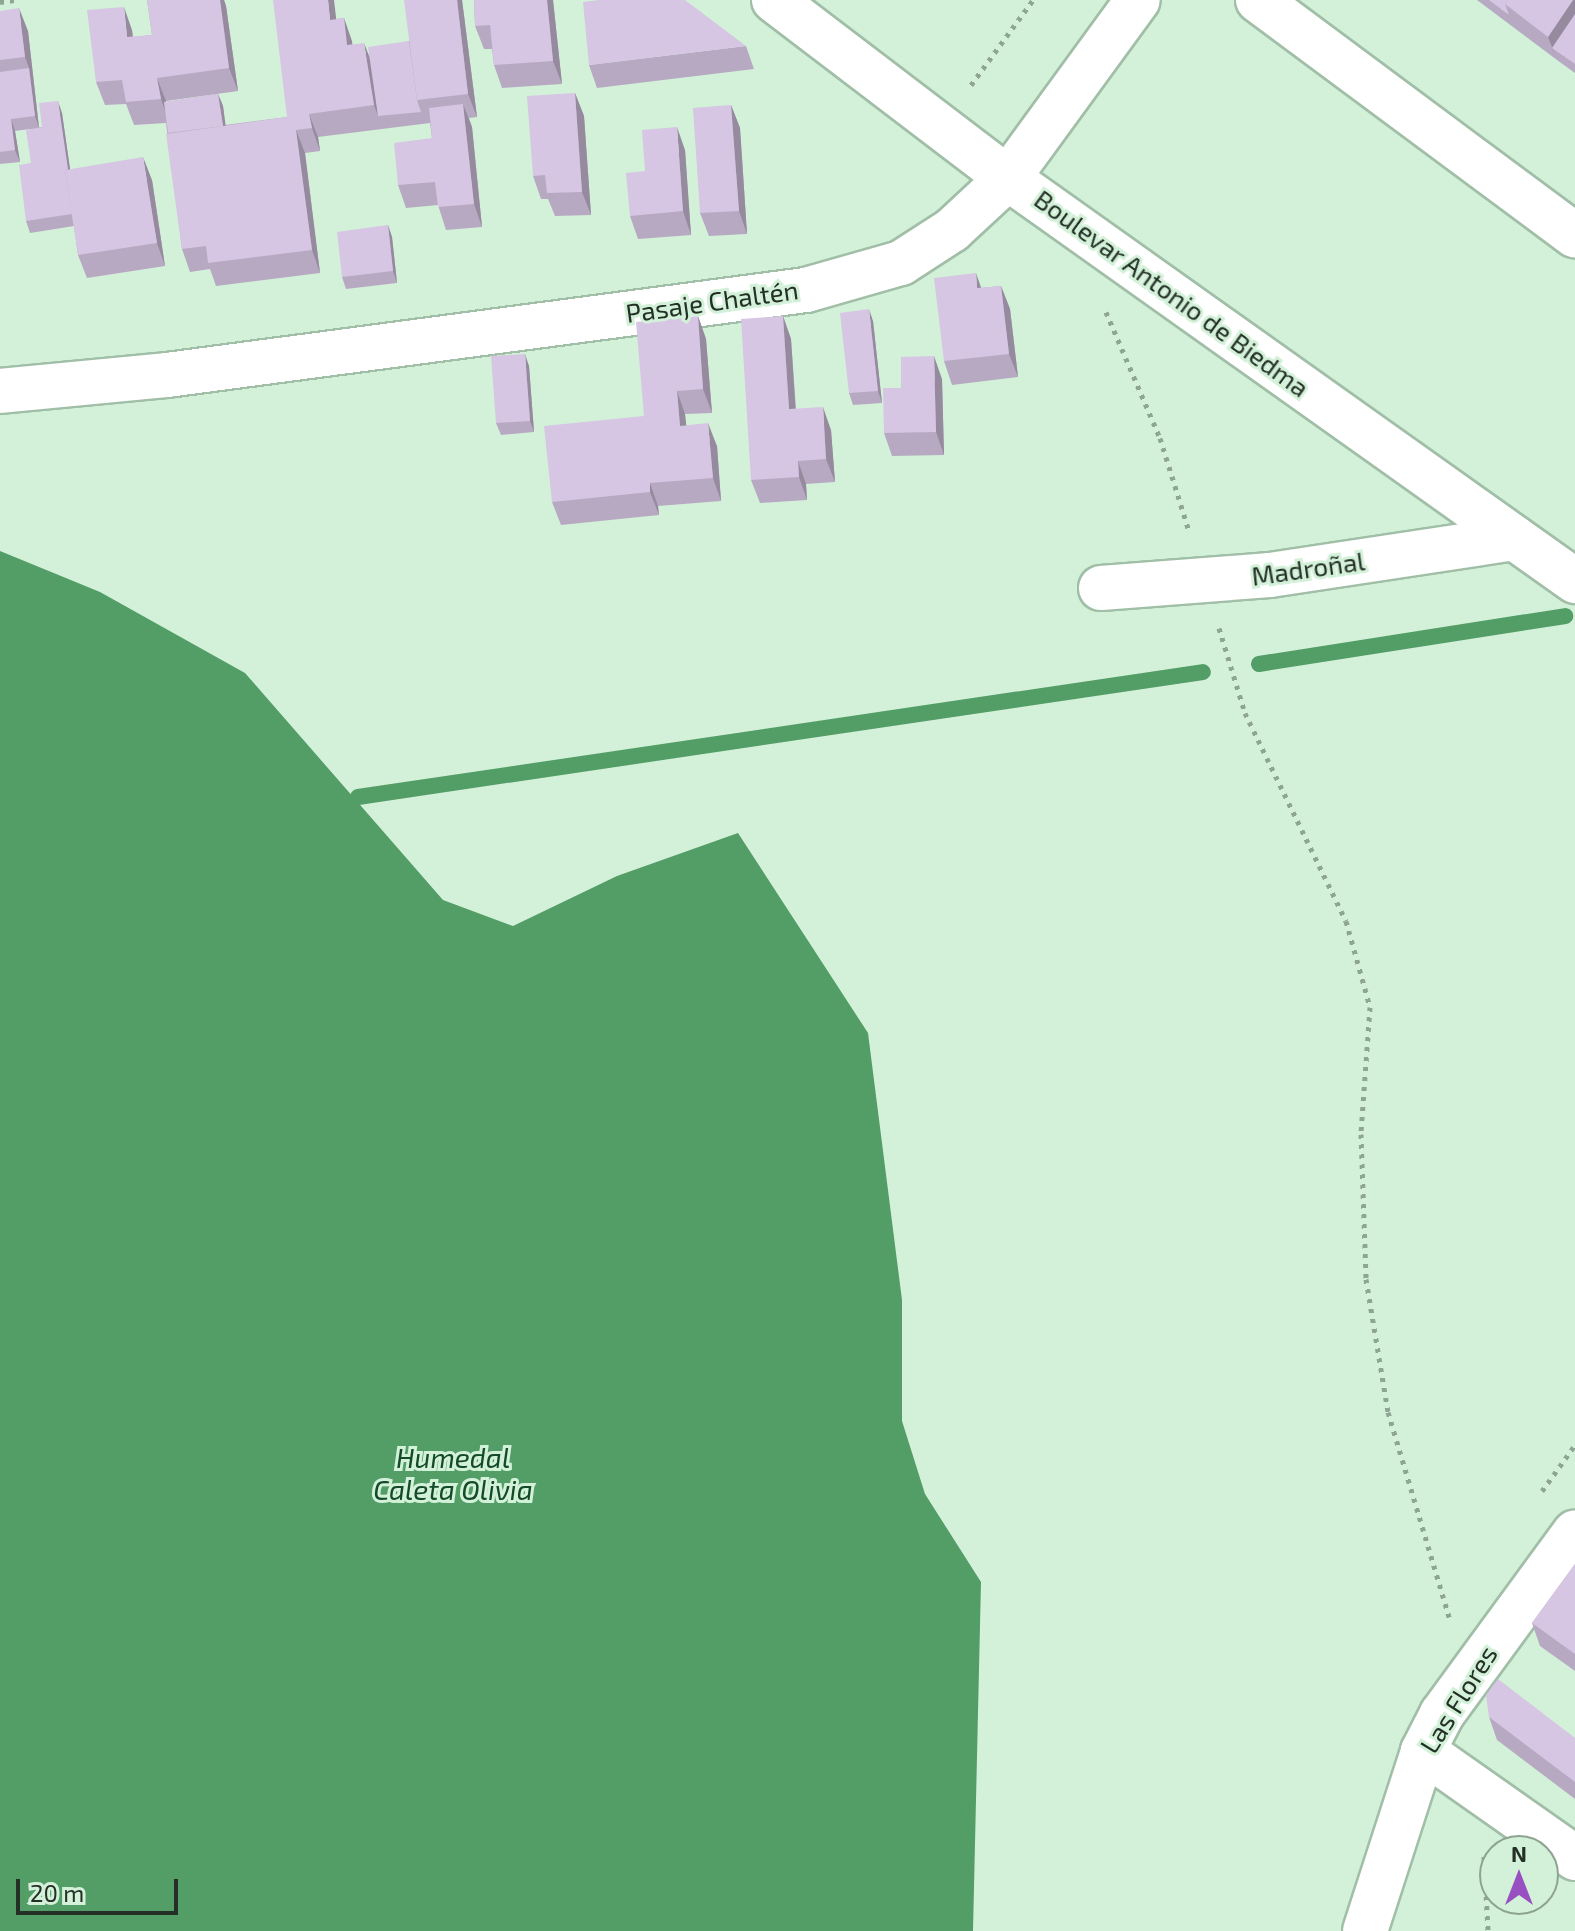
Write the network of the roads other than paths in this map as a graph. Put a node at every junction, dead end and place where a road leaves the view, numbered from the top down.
1 (774, 0) edge
2 (1138, 0) edge
3 (1258, 0) edge
4 (1008, 178) junction
5 (1575, 235) edge
6 (0, 391) edge
7 (1514, 538) junction
8 (1575, 581) edge
9 (1101, 588) dead end
10 (1575, 1532) edge
11 (1423, 1751) junction
12 (1575, 1858) edge
13 (1365, 1931) edge

1 - 4 street, Boulevar Antonio de Biedma
2 - 4 street, Pasaje Chaltén
3 - 5 street
4 - 6 street, Pasaje Chaltén
4 - 7 street, Boulevar Antonio de Biedma
7 - 8 street, Boulevar Antonio de Biedma
7 - 9 street, Madroñal
10 - 11 street, Las Flores
11 - 12 street
11 - 13 street, Las Flores

